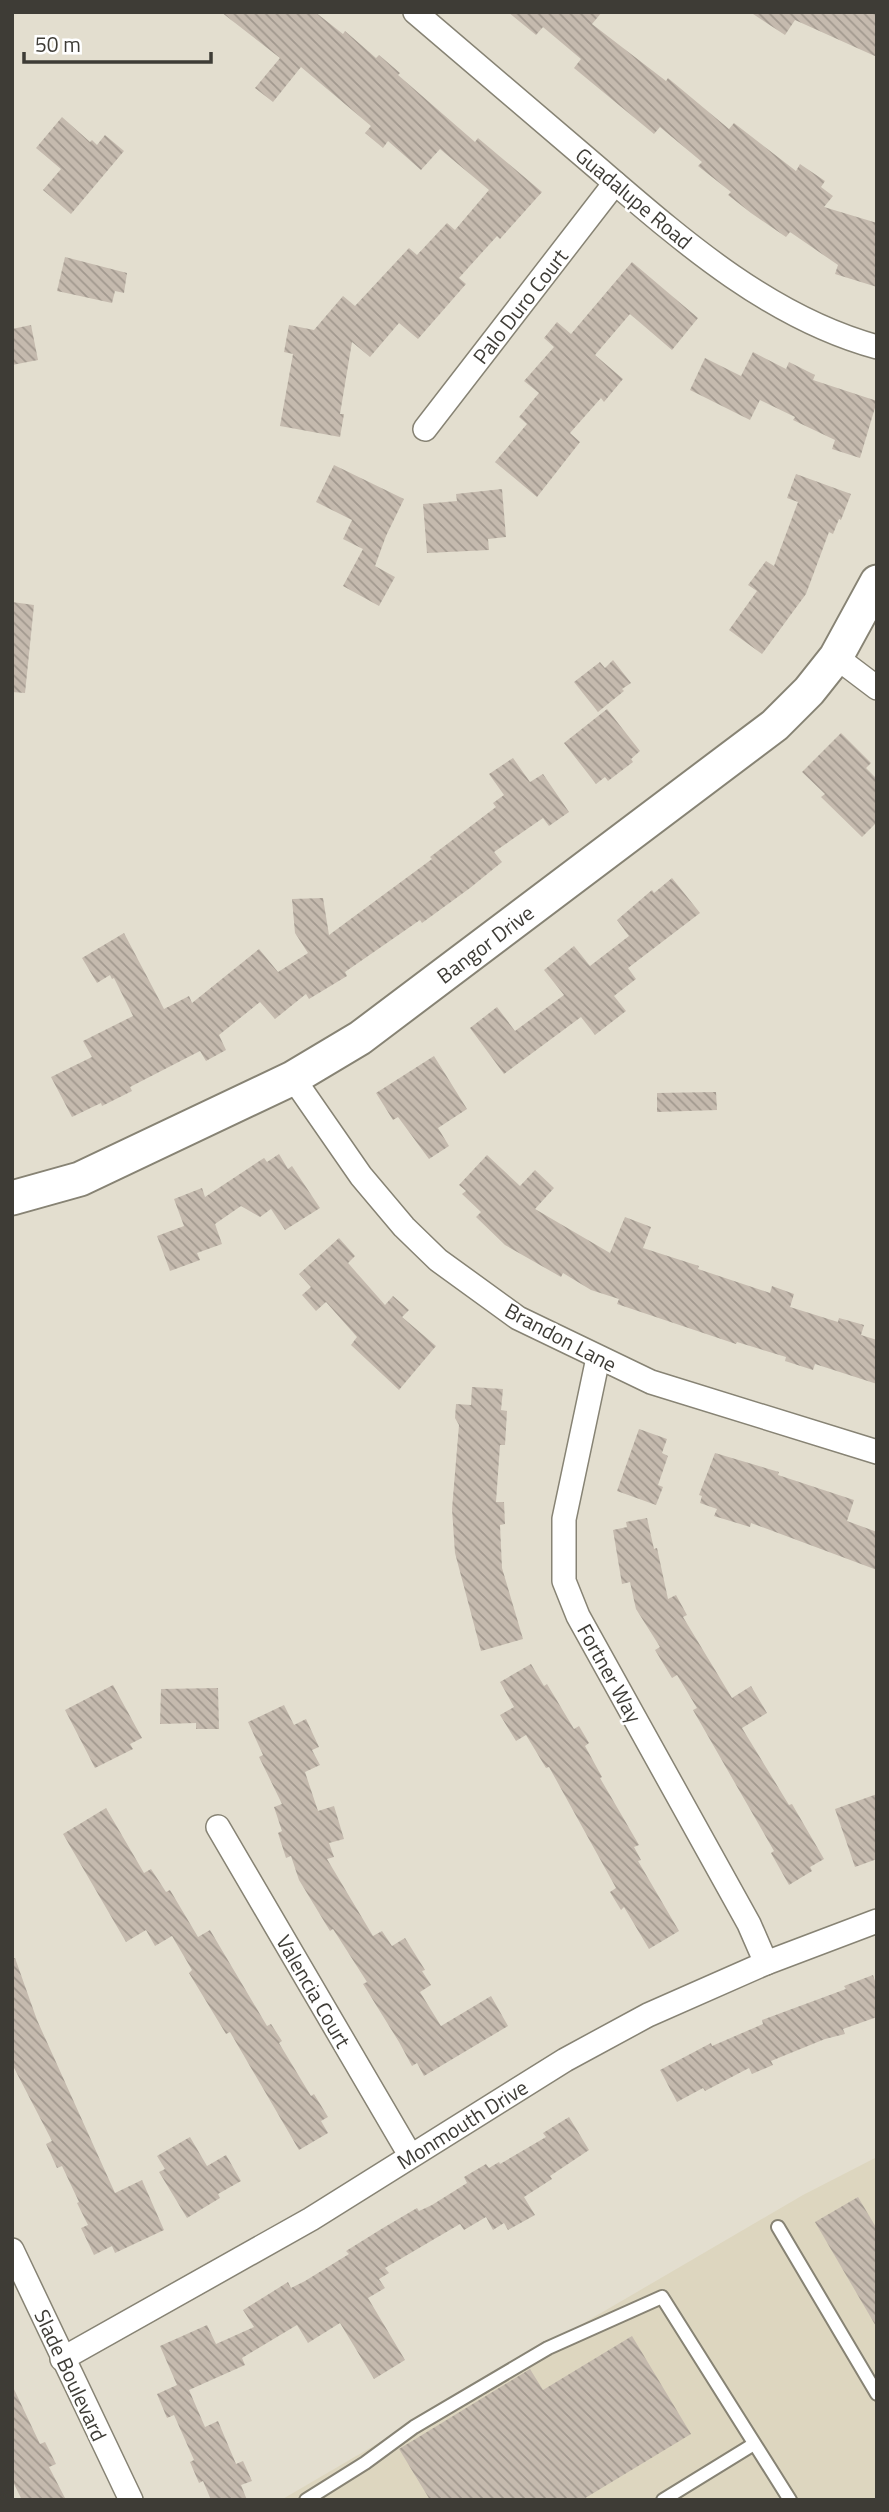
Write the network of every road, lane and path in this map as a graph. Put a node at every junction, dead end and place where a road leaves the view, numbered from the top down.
1 (415, 12) edge
2 (615, 183) junction
3 (877, 347) edge
4 (425, 429) dead end
5 (877, 582) edge
6 (836, 657) junction
7 (877, 688) edge
8 (293, 1078) junction
9 (12, 1198) edge
10 (598, 1358) junction
11 (877, 1452) edge
12 (218, 1827) dead end
13 (877, 1921) edge
14 (766, 1964) junction
15 (410, 2155) junction
16 (778, 2227) dead end
17 (12, 2250) edge
18 (62, 2359) junction
19 (877, 2395) edge
20 (754, 2444) junction
21 (131, 2500) edge
22 (306, 2500) edge
23 (663, 2500) edge
24 (790, 2500) edge

1 - 2 street, Guadalupe Road
2 - 3 street, Guadalupe Road
2 - 4 street, Palo Duro Court
5 - 6 street, Bangor Drive
6 - 7 street
6 - 8 street, Bangor Drive
8 - 9 street, Bangor Drive
8 - 10 street, Brandon Lane
10 - 11 street, Brandon Lane
10 - 14 street, Fortner Way
12 - 15 street, Valencia Court
13 - 14 street, Monmouth Drive
14 - 15 street, Monmouth Drive
15 - 18 street, Monmouth Drive
16 - 19 lane
17 - 18 street, Slade Boulevard
18 - 21 street, Slade Boulevard
20 - 22 lane
20 - 23 lane
20 - 24 lane

